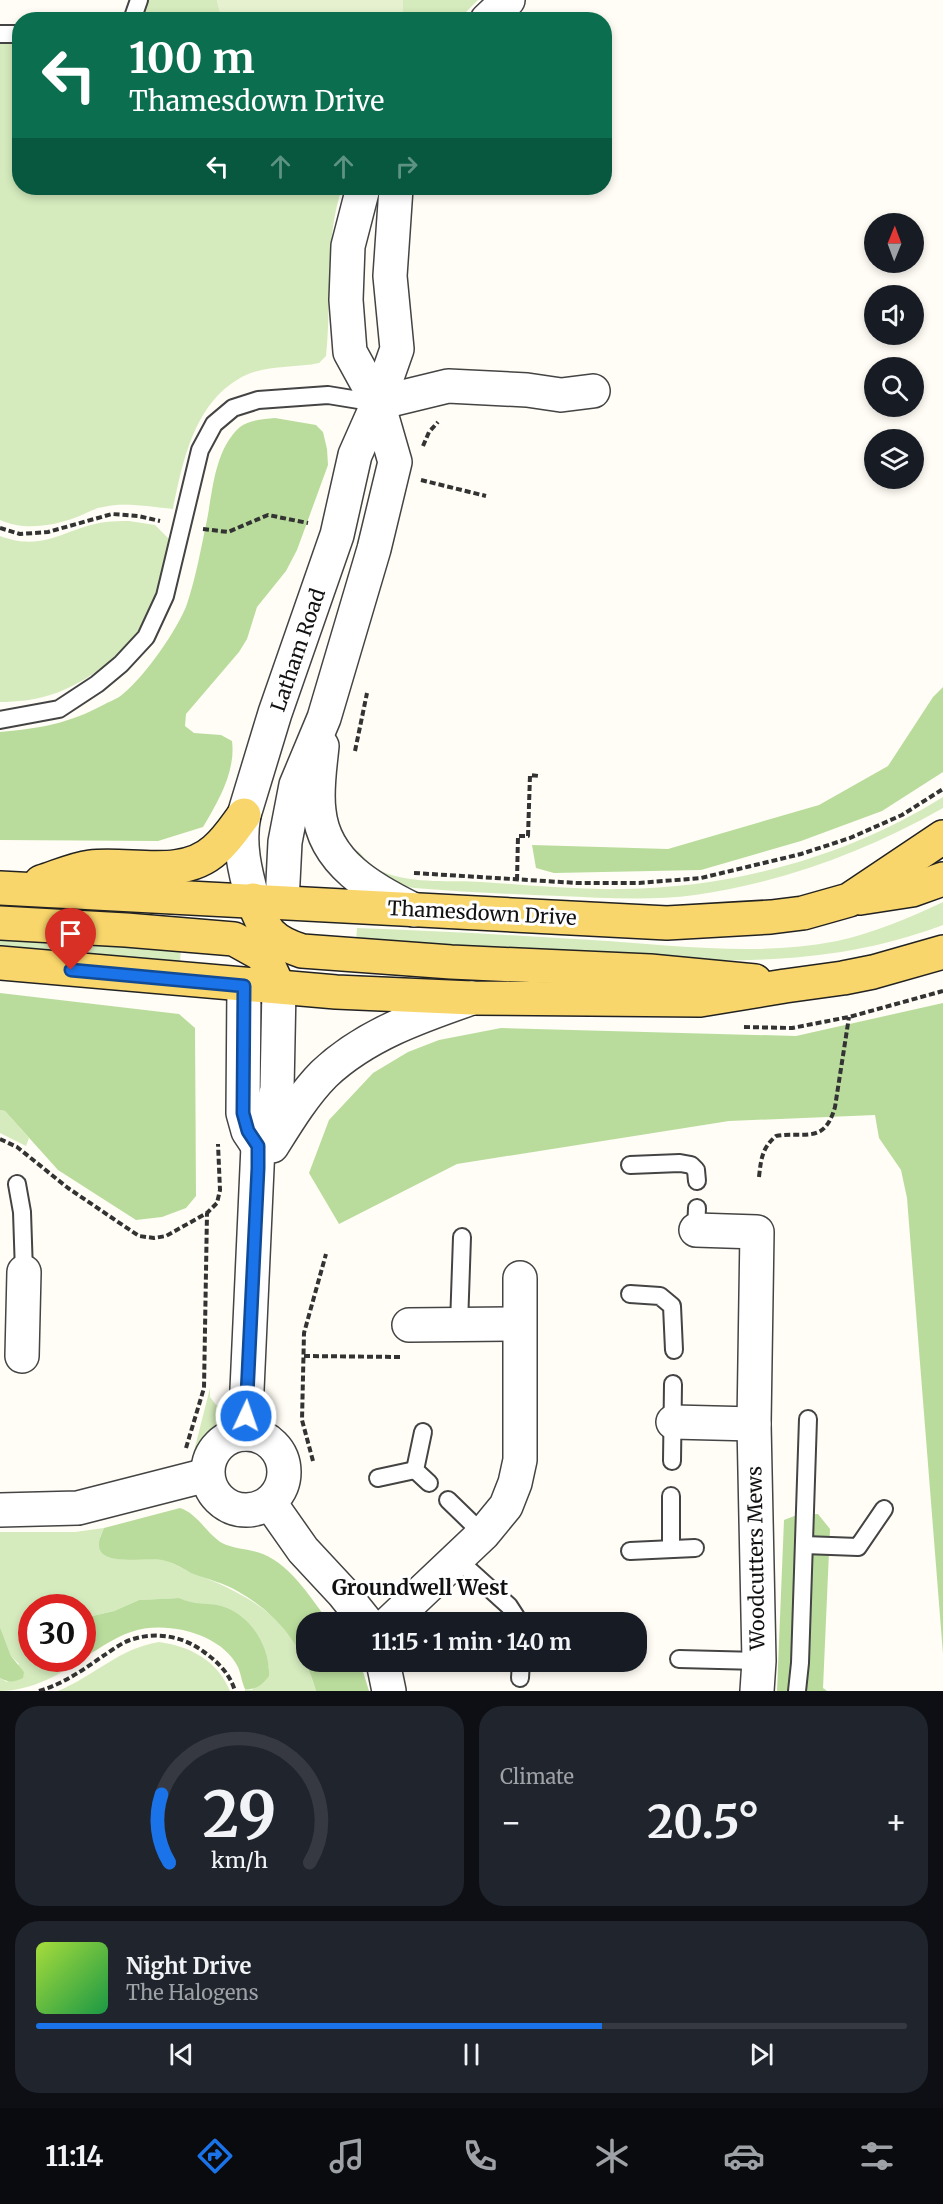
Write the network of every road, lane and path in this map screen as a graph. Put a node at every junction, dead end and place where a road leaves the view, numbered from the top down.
1 (508, 0) edge
2 (495, 12) edge
3 (361, 195) edge
4 (396, 195) edge
5 (593, 391) dead end
6 (378, 403) junction
7 (414, 478) dead end
8 (486, 496) dead end
9 (324, 718) junction
10 (0, 720) edge
11 (539, 776) dead end
12 (943, 789) edge
13 (244, 815) junction
14 (943, 837) edge
15 (407, 872) dead end
16 (943, 879) edge
17 (517, 880) junction
18 (10, 888) edge
19 (849, 900) junction
20 (267, 901) junction
21 (414, 910) junction
22 (0, 923) edge
23 (281, 944) junction
24 (248, 946) junction
25 (943, 952) edge
26 (0, 963) edge
27 (244, 986) junction
28 (785, 986) junction
29 (279, 988) junction
30 (472, 998) junction
31 (849, 1017) dead end
32 (217, 1133) dead end
33 (0, 1139) edge
34 (258, 1157) junction
35 (630, 1165) dead end
36 (759, 1177) dead end
37 (697, 1182) dead end
38 (17, 1184) dead end
39 (207, 1213) junction
40 (697, 1219) dead end
41 (462, 1237) dead end
42 (326, 1254) dead end
43 (24, 1272) joint
44 (520, 1278) dead end
45 (630, 1294) dead end
46 (11, 1320) edge
47 (519, 1324) junction
48 (409, 1325) joint
49 (459, 1325) junction
50 (674, 1350) dead end
51 (22, 1356) dead end
52 (304, 1356) junction
53 (673, 1384) dead end
54 (807, 1419) dead end
55 (673, 1422) junction
56 (754, 1424) junction
57 (423, 1432) dead end
58 (245, 1434) junction
59 (313, 1461) dead end
60 (672, 1461) dead end
61 (415, 1470) junction
62 (196, 1478) junction
63 (378, 1478) dead end
64 (429, 1482) dead end
65 (671, 1496) dead end
66 (448, 1500) dead end
67 (270, 1503) junction
68 (884, 1509) dead end
69 (0, 1510) edge
70 (483, 1534) junction
71 (804, 1545) junction
72 (671, 1548) junction
73 (695, 1548) dead end
74 (630, 1551) dead end
75 (457, 1559) junction
76 (358, 1612) edge
77 (401, 1612) edge
78 (513, 1612) edge
79 (680, 1659) dead end
80 (385, 1672) edge
81 (758, 1676) edge
82 (39, 1691) edge
83 (235, 1691) edge
84 (389, 1691) edge
85 (797, 1691) edge

1 - 2 street
3 - 6 street, Latham Road
4 - 6 street, Latham Road
5 - 6 street
6 - 9 street, Latham Road
6 - 10 lane
6 - 13 street, Latham Road
7 - 8 path
9 - 20 street, Latham Road
9 - 21 street, Latham Road
11 - 17 path
12 - 17 path
13 - 18 main road
13 - 20 street, Latham Road
14 - 19 main road, Thamesdown Drive
15 - 17 path
16 - 19 main road
18 - 20 main road, Thamesdown Drive
19 - 21 main road, Thamesdown Drive
20 - 21 main road, Thamesdown Drive
20 - 23 main road
20 - 24 main road
22 - 24 main road
23 - 28 main road
23 - 29 main road
24 - 27 main road
24 - 29 main road
25 - 28 main road
26 - 27 main road
27 - 29 main road
27 - 34 street
28 - 30 main road
29 - 30 main road
29 - 34 street
30 - 34 street
31 - 36 path
32 - 39 path
33 - 39 path
34 - 58 street
35 - 37 lane
38 - 43 lane
39 - 62 path
40 - 56 street, Woodcutters Mews
41 - 49 lane
42 - 52 path
43 - 46 street
44 - 47 street
45 - 50 lane
46 - 51 street
47 - 49 street
47 - 70 street
48 - 49 street
48 - 52 path
52 - 59 path
53 - 55 lane
54 - 71 lane
55 - 56 street
55 - 60 lane
56 - 81 street, Woodcutters Mews
57 - 61 lane
58 - 62 street
58 - 67 street
61 - 63 lane
61 - 64 lane
62 - 67 street
62 - 69 street
65 - 72 lane
66 - 70 lane
67 - 76 street
68 - 71 lane
70 - 75 street
71 - 85 lane
72 - 73 lane
72 - 74 lane
75 - 77 street
75 - 78 lane
79 - 81 lane
80 - 84 street
82 - 83 path

